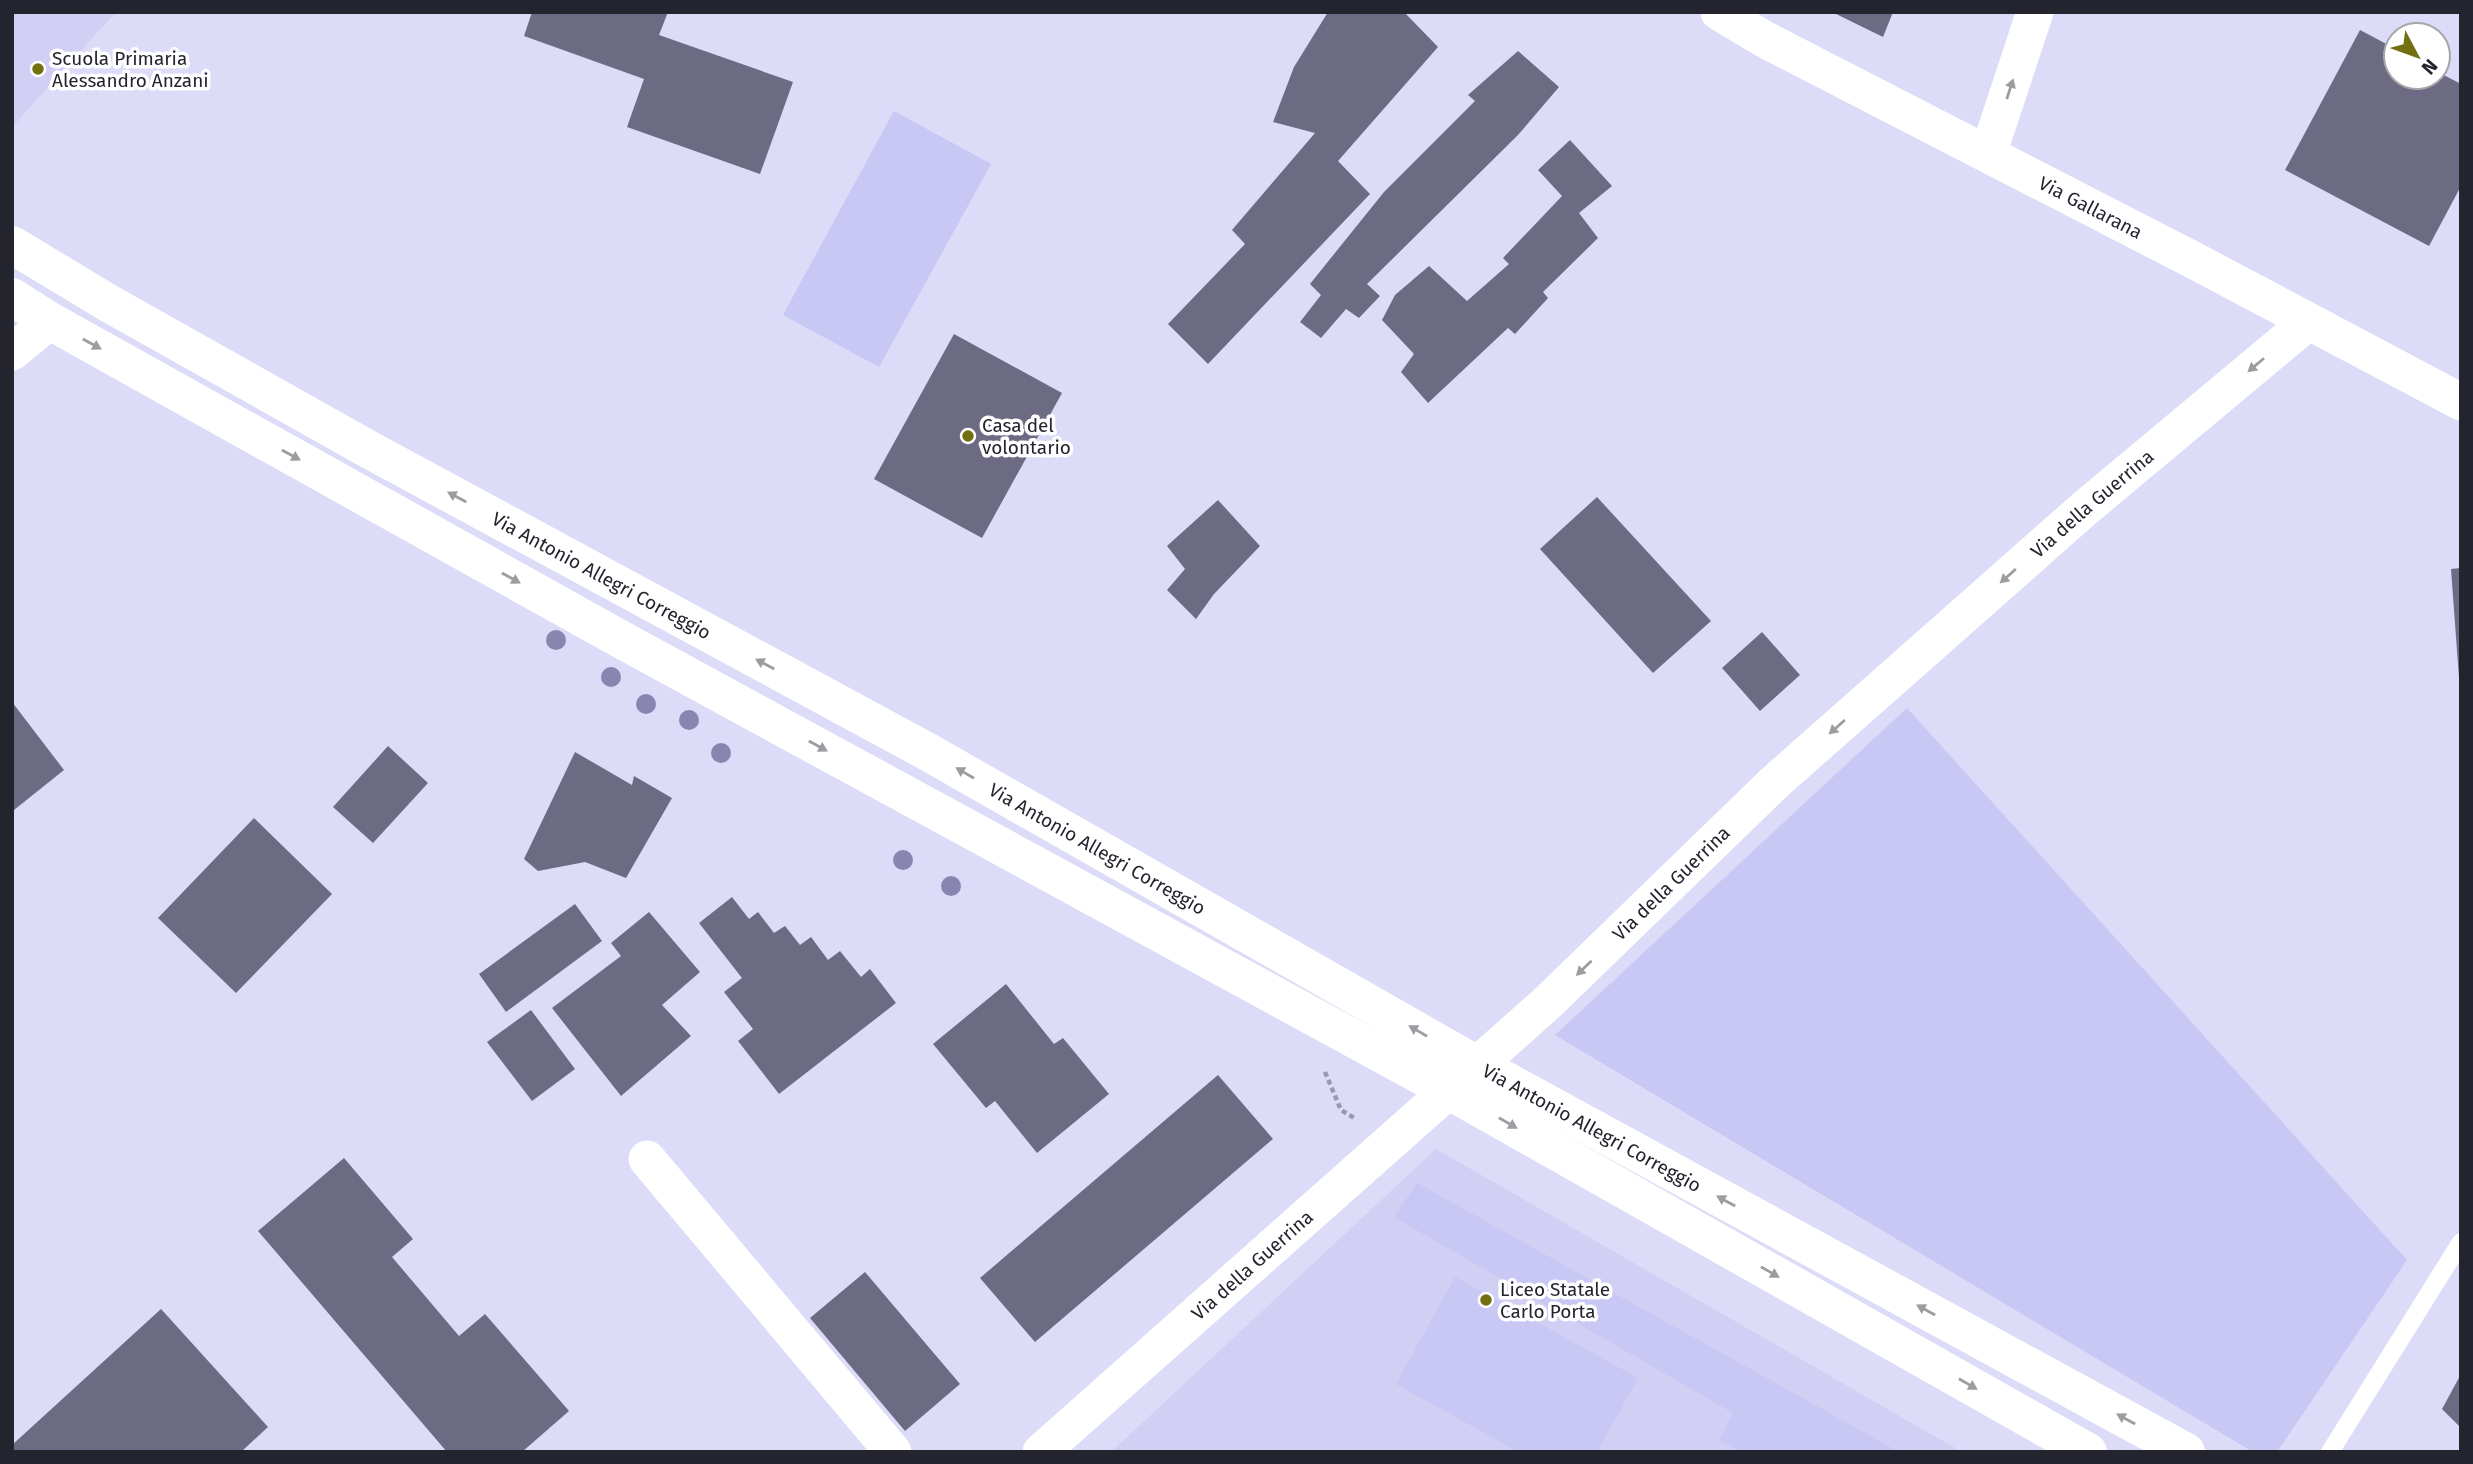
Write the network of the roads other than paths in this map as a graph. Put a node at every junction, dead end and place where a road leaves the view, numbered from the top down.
1 (1719, 12) edge
2 (2035, 12) edge
3 (1988, 154) junction
4 (12, 245) edge
5 (12, 297) edge
6 (50, 321) junction
7 (2308, 321) junction
8 (12, 352) edge
9 (2461, 402) edge
10 (1477, 1065) junction
11 (1448, 1090) junction
12 (647, 1159) dead end
13 (2461, 1242) edge
14 (893, 1452) edge
15 (1041, 1452) edge
16 (2088, 1452) edge
17 (2186, 1452) edge
18 (2330, 1452) edge

1 - 3 street, Via Gallarana
3 -> 2 street
3 - 7 street, Via Gallarana
10 -> 4 street, Via Antonio Allegri Correggio
5 - 6 street, Via Antonio Allegri Correggio
6 - 8 street
6 -> 11 street, Via Antonio Allegri Correggio
7 - 9 street, Via Gallarana
7 -> 10 street, Via della Guerrina
10 - 11 street, Via della Guerrina
17 -> 10 street, Via Antonio Allegri Correggio
11 - 15 street, Via della Guerrina
11 -> 16 street, Via Antonio Allegri Correggio
12 - 14 street
13 - 18 lane

